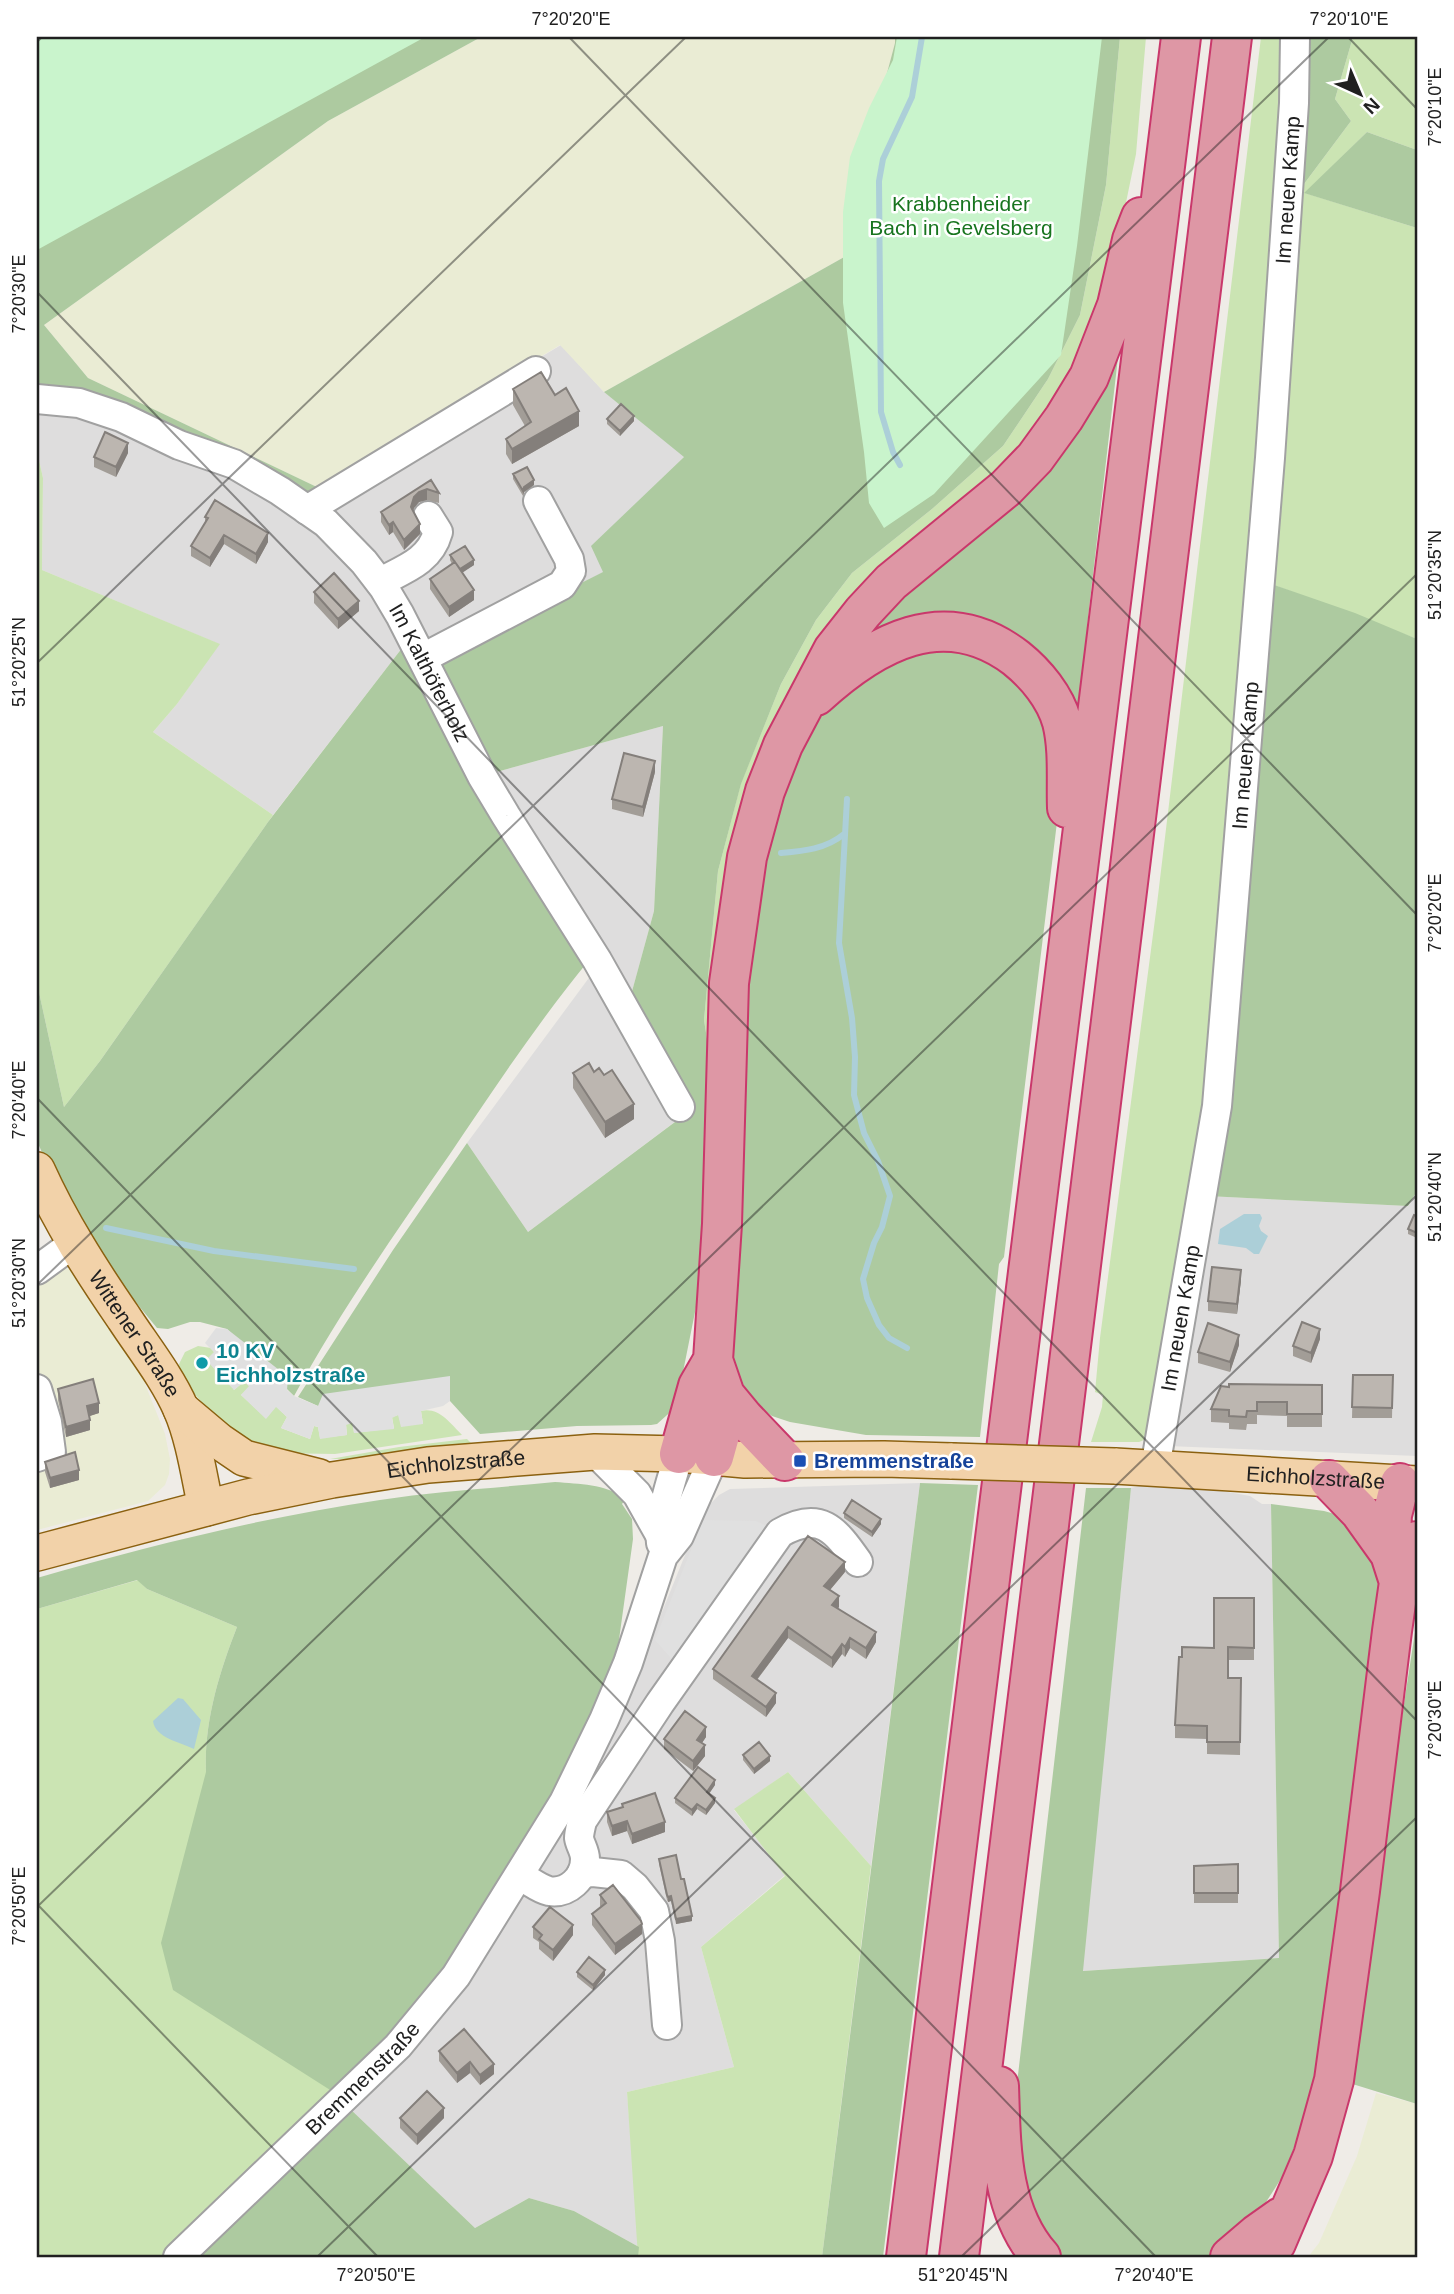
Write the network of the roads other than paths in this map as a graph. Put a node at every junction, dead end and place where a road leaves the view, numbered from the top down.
1 (1181, 37) edge
2 (1232, 37) edge
3 (1295, 37) edge
4 (1168, 141) junction
5 (536, 371) edge
6 (37, 399) edge
7 (538, 501) dead end
8 (307, 510) junction
9 (428, 516) dead end
10 (380, 582) junction
11 (423, 658) junction
12 (804, 706) junction
13 (1072, 930) junction
14 (681, 1107) dead end
15 (37, 1170) edge
16 (74, 1243) junction
17 (37, 1270) edge
18 (713, 1360) junction
19 (37, 1389) edge
20 (725, 1395) junction
21 (181, 1409) junction
22 (595, 1452) junction
23 (697, 1455) junction
24 (37, 1457) edge
25 (785, 1461) junction
26 (1155, 1468) junction
27 (332, 1480) junction
28 (1329, 1480) junction
29 (1408, 1483) edge
30 (206, 1508) junction
31 (662, 1546) junction
32 (37, 1553) edge
33 (1402, 1559) edge
34 (858, 1562) dead end
35 (582, 1873) junction
36 (520, 1876) junction
37 (990, 2005) junction
38 (667, 2025) dead end
39 (1289, 2212) junction
40 (178, 2257) edge
41 (906, 2257) edge
42 (959, 2257) edge
43 (1041, 2257) edge
44 (1230, 2257) edge
45 (1265, 2257) edge

1 - 4 highway
2 - 37 highway
3 - 26 street, Im neuen Kamp
4 - 12 highway
4 - 13 highway
5 - 8 street
6 - 8 street, Im Kalthöferholz
7 - 11 street
8 - 10 street, Im Kalthöferholz
9 - 10 street
10 - 11 street, Im Kalthöferholz
11 - 14 street, Im Kalthöferholz
12 - 13 highway
12 - 18 highway
13 - 41 highway
15 - 16 main road, Wittener Straße
16 - 17 street
16 - 21 main road, Wittener Straße
18 - 20 highway
18 - 23 highway
19 - 24 street
20 - 23 highway
20 - 25 highway
21 - 27 main road
21 - 30 main road, Wittener Straße
22 - 23 main road, Eichholzstraße
22 - 27 main road, Eichholzstraße
22 - 31 street
23 - 25 main road, Eichholzstraße
23 - 31 street, Bremmenstraße
25 - 26 main road, Eichholzstraße, bridge
26 - 28 main road, Eichholzstraße
27 - 30 main road, Eichholzstraße
28 - 29 main road, Eichholzstraße
28 - 33 highway
29 - 33 highway
30 - 32 main road, Eichholzstraße
31 - 36 street, Bremmenstraße
33 - 39 highway
34 - 35 street
35 - 36 street
35 - 38 street
36 - 40 street, Bremmenstraße
37 - 42 highway
37 - 43 highway
39 - 44 highway
39 - 45 highway

